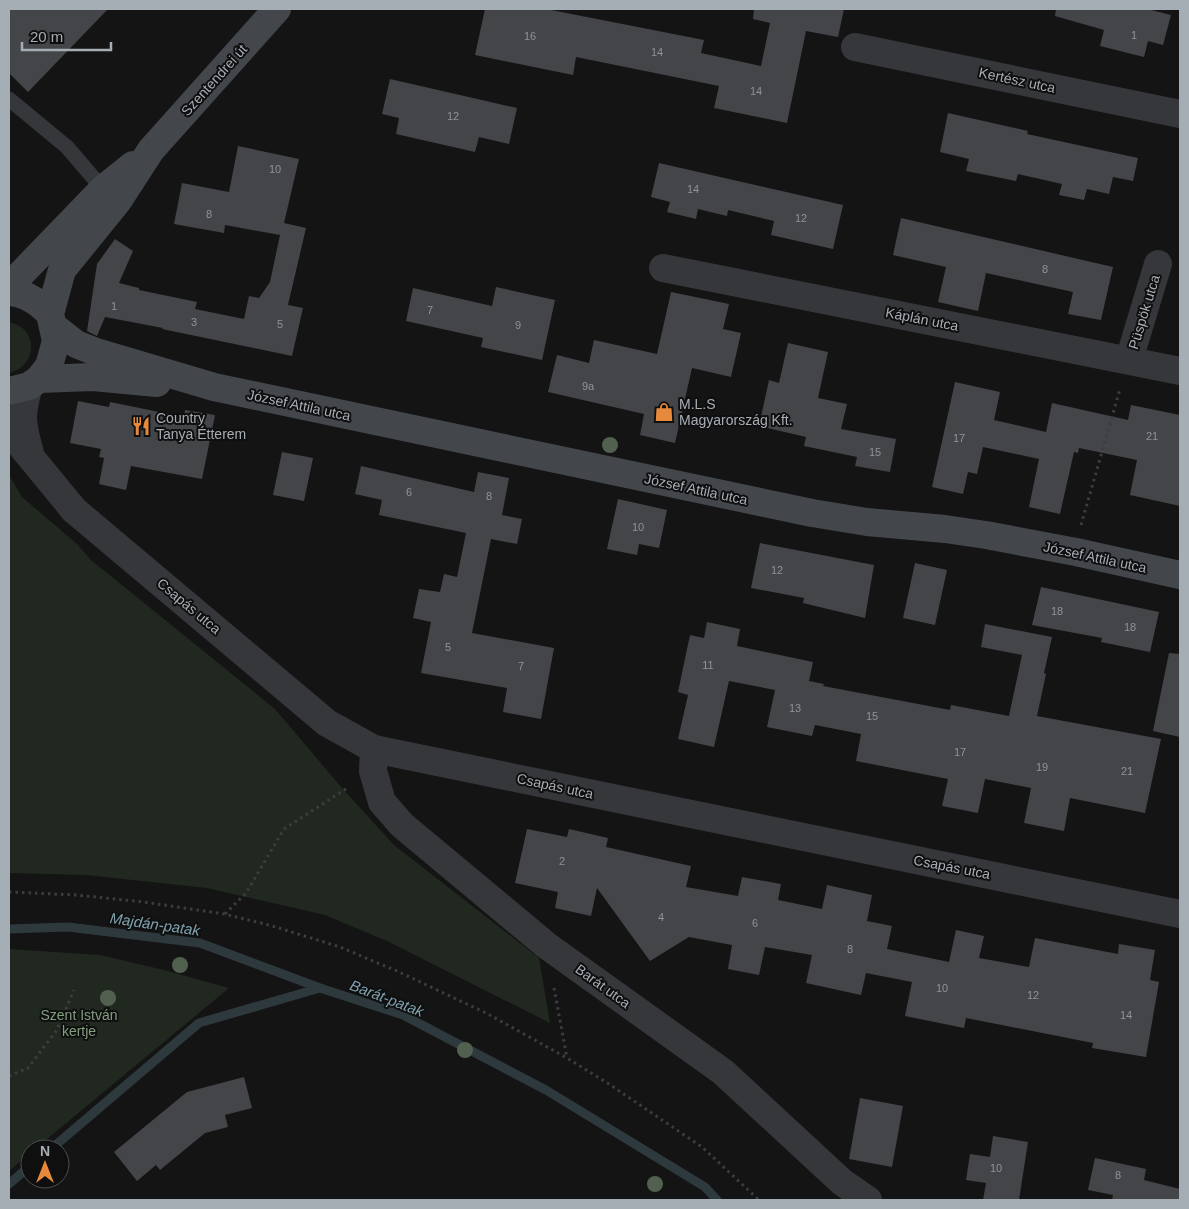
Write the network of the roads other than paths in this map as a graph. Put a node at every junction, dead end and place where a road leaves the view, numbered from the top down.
1 (277, 9) edge
2 (855, 47) dead end
3 (9, 99) edge
4 (1180, 114) edge
5 (151, 150) junction
6 (103, 189) junction
7 (1158, 264) dead end
8 (663, 268) dead end
9 (9, 283) edge
10 (9, 292) edge
11 (52, 320) junction
12 (1129, 360) junction
13 (1180, 371) edge
14 (26, 385) edge
15 (214, 388) junction
16 (9, 431) edge
17 (31, 457) junction
18 (1180, 575) edge
19 (373, 760) junction
20 (1180, 914) edge
21 (868, 1200) edge

1 - 5 main road, Szentendrei út
2 - 4 street, Kertész utca
3 - 6 lane
5 - 6 main road
5 - 11 main road
6 - 9 main road
7 - 12 street, Püspök utca
8 - 12 street, Káplán utca
10 - 11 main road
11 - 14 main road
11 - 15 main road
12 - 13 street, Káplán utca
14 - 15 main road
14 - 17 street, Csapás utca
15 - 18 main road, József Attila utca
16 - 17 street, Csapás utca
17 - 19 street, Csapás utca
19 - 20 street, Csapás utca
19 - 21 street, Barát utca

